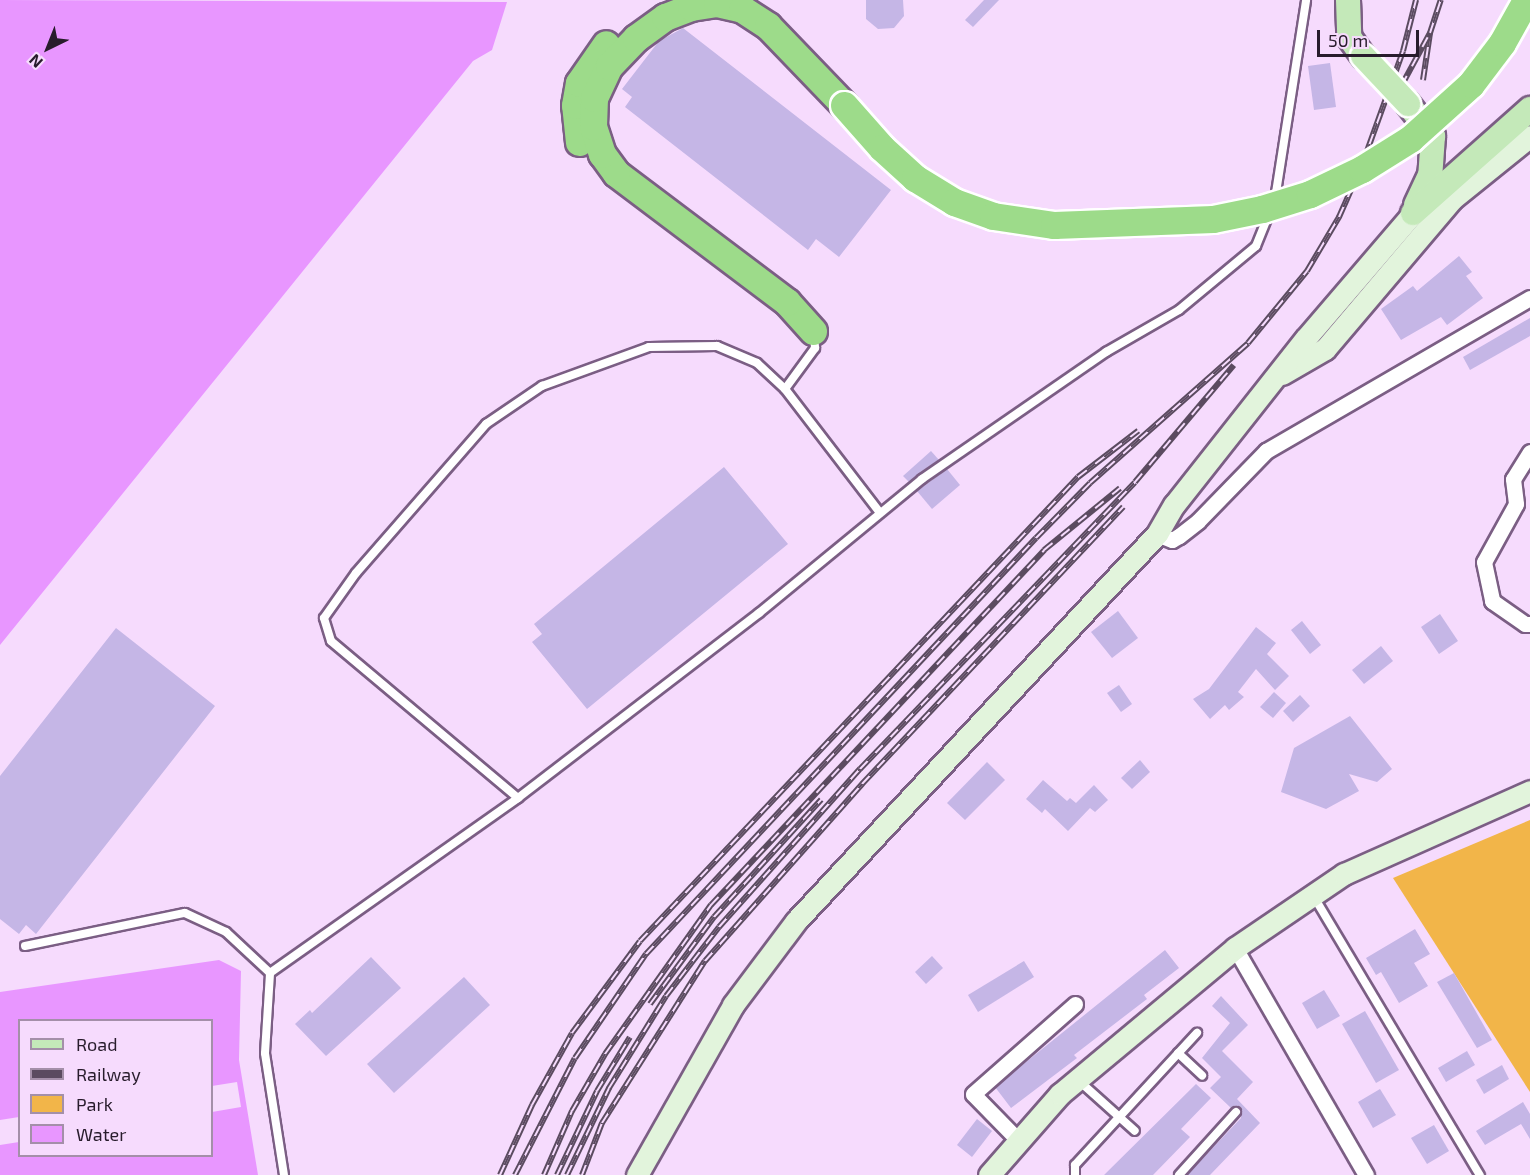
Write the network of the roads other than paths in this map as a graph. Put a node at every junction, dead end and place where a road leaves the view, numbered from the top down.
1 (658, 0) edge
2 (762, 0) edge
3 (1306, 0) edge
4 (1348, 0) edge
5 (1505, 0) edge
6 (1526, 0) edge
7 (851, 100) junction
8 (1530, 109) edge
9 (1432, 136) junction
10 (1530, 136) edge
11 (1484, 148) junction
12 (1413, 213) junction
13 (1530, 298) edge
14 (813, 331) junction
15 (1276, 376) junction
16 (785, 389) junction
17 (1530, 452) edge
18 (880, 513) junction
19 (1157, 534) junction
20 (1530, 624) edge
21 (1530, 791) edge
22 (518, 798) junction
23 (1313, 896) junction
24 (26, 946) dead end
25 (1235, 948) junction
26 (270, 973) junction
27 (1075, 1004) dead end
28 (1197, 1033) dead end
29 (1178, 1053) junction
30 (1202, 1075) dead end
31 (1077, 1079) junction
32 (1236, 1112) dead end
33 (1117, 1115) junction
34 (1135, 1131) dead end
35 (1018, 1140) junction
36 (284, 1175) edge
37 (637, 1175) edge
38 (989, 1175) edge
39 (1075, 1175) edge
40 (1179, 1175) edge
41 (1365, 1175) edge
42 (1480, 1175) edge

1 - 14 highway
2 - 7 highway
3 - 18 lane
4 - 9 main road, bridge
5 - 7 highway
6 - 7 highway, bridge
7 - 14 highway
8 - 11 main road
9 - 11 main road
9 - 12 main road
10 - 15 main road
11 - 12 main road
12 - 15 main road
13 - 19 street
14 - 16 lane
15 - 19 main road
16 - 18 lane
16 - 22 lane
17 - 20 street
18 - 22 lane
19 - 37 main road
21 - 23 main road
22 - 26 lane
23 - 25 main road
23 - 42 lane
24 - 26 lane
25 - 31 main road
25 - 41 street
26 - 36 lane
27 - 35 street
28 - 29 lane
29 - 30 lane
29 - 33 lane
31 - 33 lane
31 - 35 main road
32 - 40 lane
33 - 34 lane
33 - 39 lane
35 - 38 main road

